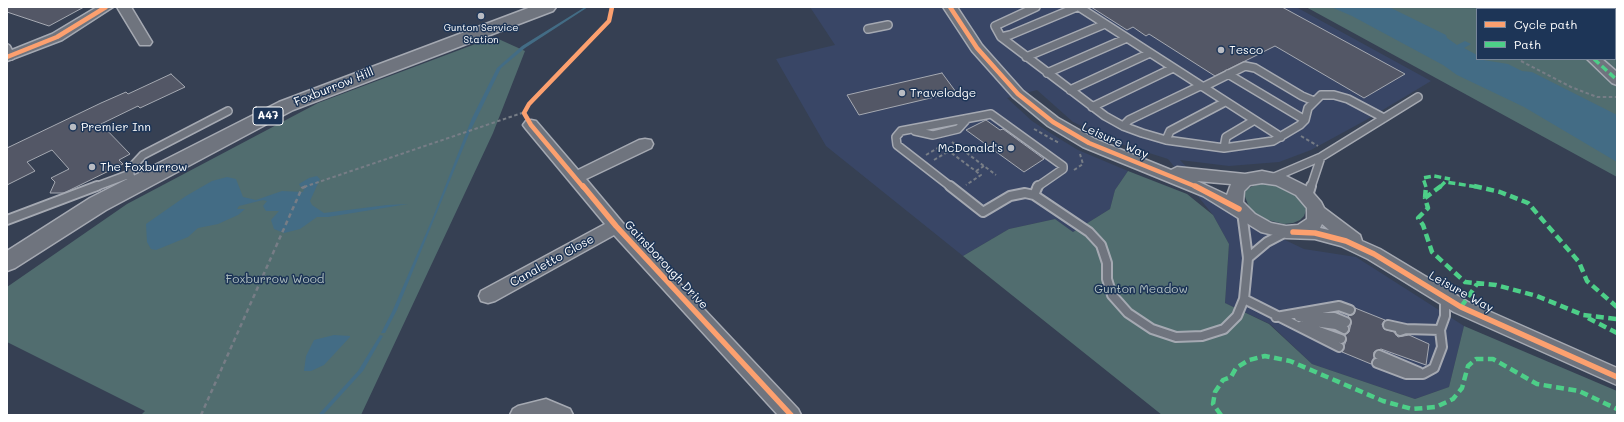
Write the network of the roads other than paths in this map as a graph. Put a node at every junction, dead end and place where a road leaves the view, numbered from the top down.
1 (106, 7) edge
2 (124, 7) edge
3 (548, 7) edge
4 (1017, 7) edge
5 (1036, 7) edge
6 (1078, 7) edge
7 (952, 9) edge
8 (1024, 12) junction
9 (1105, 24) junction
10 (888, 25) dead end
11 (868, 29) dead end
12 (1001, 37) junction
13 (1127, 38) junction
14 (145, 42) dead end
15 (8, 53) edge
16 (1150, 53) junction
17 (1026, 57) junction
18 (1595, 60) edge
19 (1173, 68) junction
20 (1047, 74) junction
21 (1228, 74) junction
22 (1617, 80) edge
23 (1201, 87) junction
24 (1070, 90) junction
25 (1418, 97) dead end
26 (1314, 101) junction
27 (1225, 102) junction
28 (1092, 107) junction
29 (228, 111) dead end
30 (527, 115) road end
31 (1384, 118) junction
32 (1305, 120) junction
33 (1253, 121) junction
34 (1124, 126) junction
35 (1281, 137) junction
36 (1166, 140) junction
37 (645, 144) dead end
38 (1224, 148) junction
39 (1321, 157) junction
40 (1146, 167) junction
41 (576, 178) junction
42 (1272, 178) junction
43 (132, 179) junction
44 (1245, 180) junction
45 (1034, 195) junction
46 (1312, 204) junction
47 (1241, 210) junction
48 (7, 220) edge
49 (616, 226) junction
50 (1290, 232) junction
51 (1374, 254) junction
52 (1248, 258) junction
53 (7, 262) edge
54 (1445, 295) junction
55 (488, 296) dead end
56 (1244, 299) junction
57 (1276, 317) junction
58 (1388, 325) dead end
59 (1440, 330) junction
60 (1340, 343) dead end
61 (1393, 353) dead end
62 (1397, 362) junction
63 (1423, 374) junction
64 (1617, 377) edge
65 (520, 415) edge
66 (562, 415) edge
67 (791, 415) edge

1 - 15 street
2 - 14 street
3 - 43 highway, Foxburrow Hill / A47
4 - 8 lane
5 - 8 lane
6 - 9 lane
6 - 12 lane
7 - 40 street, Leisure Way
8 - 12 lane
9 - 13 lane
9 - 17 lane
10 - 11 lane
12 - 17 lane
13 - 16 lane
13 - 20 lane
16 - 19 lane
16 - 24 lane
17 - 20 lane
18 - 22 street
19 - 23 lane
19 - 28 lane
20 - 24 lane
21 - 23 lane
21 - 26 lane
21 - 32 lane
23 - 27 lane
23 - 34 lane
24 - 28 lane
25 - 31 lane
26 - 31 lane
26 - 32 lane
27 - 33 lane
27 - 36 lane
28 - 34 lane
29 - 43 lane
30 - 41 street, Gainsborough Drive
31 - 39 lane
32 - 35 lane
33 - 35 lane
33 - 38 lane
34 - 36 lane
35 - 38 lane
36 - 38 lane
37 - 41 street
39 - 42 lane
39 - 46 lane
40 - 44 street, Leisure Way
40 - 47 street, Leisure Way
41 - 49 street, Gainsborough Drive
42 - 44 street, Leisure Way
42 - 46 street, Leisure Way
43 - 48 lane
43 - 53 highway, Foxburrow Hill / A47
44 - 47 street
45 - 45 lane
45 - 56 lane
46 - 50 street
46 - 51 street, Leisure Way
47 - 50 street, Leisure Way
47 - 52 lane
49 - 55 street, Canaletto Close
49 - 67 street, Gainsborough Drive
50 - 51 street, Leisure Way
50 - 52 lane
51 - 54 street, Leisure Way
52 - 56 lane
54 - 59 lane
54 - 64 street, Leisure Way
56 - 57 lane
57 - 57 lane
57 - 60 lane
58 - 59 lane
59 - 63 lane
61 - 62 lane
62 - 63 lane
62 - 63 lane
65 - 66 street

